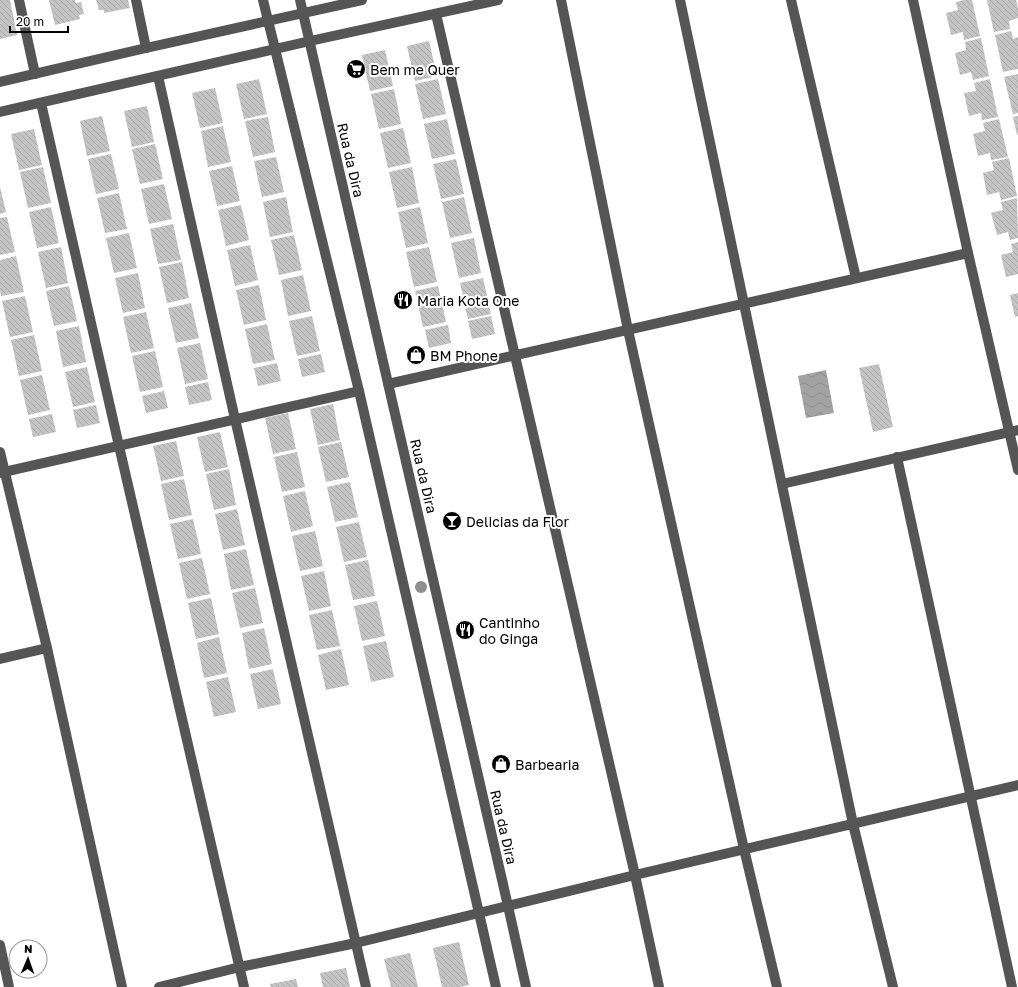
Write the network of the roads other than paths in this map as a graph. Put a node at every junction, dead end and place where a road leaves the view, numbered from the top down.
1 (19, 0) edge
2 (136, 0) edge
3 (263, 0) edge
4 (300, 0) edge
5 (362, 0) edge
6 (498, 0) edge
7 (561, 0) edge
8 (680, 0) edge
9 (791, 0) edge
10 (913, 0) edge
11 (303, 13) junction
12 (436, 14) junction
13 (268, 21) junction
14 (310, 41) junction
15 (146, 48) junction
16 (275, 50) junction
17 (35, 74) junction
18 (158, 76) junction
19 (0, 82) edge
20 (41, 103) junction
21 (0, 112) edge
22 (968, 253) junction
23 (856, 278) junction
24 (744, 304) junction
25 (628, 330) junction
26 (515, 355) junction
27 (388, 384) junction
28 (359, 391) junction
29 (235, 419) junction
30 (1014, 431) edge
31 (119, 446) junction
32 (0, 452) edge
33 (897, 457) junction
34 (1018, 470) edge
35 (2, 473) edge
36 (782, 484) junction
37 (47, 648) junction
38 (0, 659) edge
39 (1018, 785) edge
40 (970, 796) junction
41 (853, 824) junction
42 (744, 849) junction
43 (635, 875) junction
44 (508, 906) junction
45 (480, 912) junction
46 (356, 943) junction
47 (0, 945) edge
48 (240, 967) junction
49 (9, 987) edge
50 (122, 987) edge
51 (159, 987) edge
52 (244, 987) edge
53 (366, 987) edge
54 (496, 987) edge
55 (526, 987) edge
56 (659, 987) edge
57 (777, 987) edge
58 (894, 987) edge
59 (1012, 987) edge

1 - 17 street
2 - 15 street
3 - 13 street
4 - 11 street, Rua da Dira
5 - 11 street
6 - 12 street
7 - 25 street
8 - 24 street
9 - 23 street
10 - 22 street
11 - 13 street
11 - 14 street, Rua da Dira
12 - 14 street
12 - 26 street
13 - 15 street
13 - 16 street
14 - 16 street
14 - 27 street, Rua da Dira
15 - 17 street
16 - 18 street
16 - 28 street
17 - 19 street
18 - 20 street
18 - 29 street
20 - 21 street
20 - 31 street
22 - 23 street
22 - 30 street
23 - 24 street
24 - 25 street
24 - 36 street
25 - 26 street
25 - 42 street
26 - 27 street
26 - 43 street
27 - 44 street, Rua da Dira
28 - 29 street
28 - 45 street
29 - 31 street
29 - 46 street
30 - 33 street
30 - 34 street
31 - 35 street
31 - 48 street
32 - 35 street
33 - 36 street
33 - 40 street
35 - 37 street
36 - 41 street
37 - 38 street
37 - 50 street
39 - 40 street
40 - 41 street
40 - 59 street
41 - 42 street
41 - 58 street
42 - 43 street
42 - 57 street
43 - 44 street
43 - 56 street
44 - 45 street
44 - 55 street, Rua da Dira
45 - 46 street
45 - 54 street
46 - 48 street
46 - 53 street
47 - 49 street
48 - 51 street
48 - 52 street

